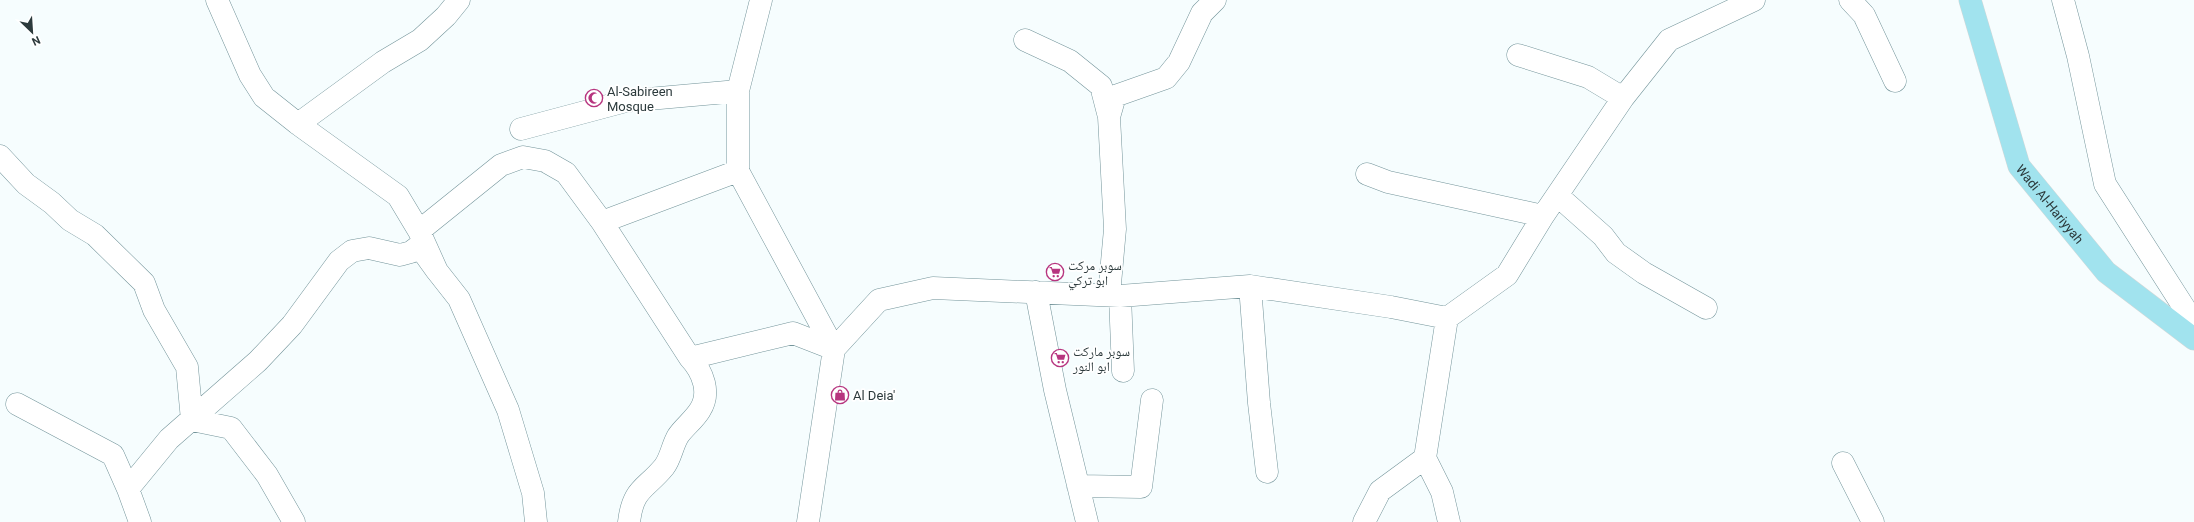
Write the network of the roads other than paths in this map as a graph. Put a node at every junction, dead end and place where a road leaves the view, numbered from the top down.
1 (217, 0) edge
2 (459, 0) edge
3 (761, 0) edge
4 (1215, 0) edge
5 (1754, 0) edge
6 (1850, 0) edge
7 (1970, 0) edge
8 (2063, 0) edge
9 (1025, 40) dead end
10 (1518, 55) dead end
11 (1895, 81) dead end
12 (738, 91) junction
13 (1623, 98) junction
14 (1109, 117) junction
15 (298, 124) junction
16 (521, 129) dead end
17 (0, 156) edge
18 (738, 171) junction
19 (1366, 174) dead end
20 (1558, 196) junction
21 (1543, 216) junction
22 (602, 222) junction
23 (419, 231) junction
24 (437, 271) junction
25 (1250, 286) junction
26 (1036, 292) junction
27 (1115, 296) junction
28 (1706, 308) dead end
29 (1447, 318) junction
30 (2194, 323) edge
31 (2194, 339) edge
32 (834, 349) junction
33 (690, 358) junction
34 (1123, 371) dead end
35 (1152, 400) dead end
36 (18, 404) dead end
37 (192, 420) junction
38 (1425, 458) junction
39 (1843, 463) dead end
40 (1267, 472) dead end
41 (1078, 486) junction
42 (128, 489) junction
43 (140, 522) edge
44 (294, 522) edge
45 (536, 522) edge
46 (628, 522) edge
47 (808, 522) edge
48 (1087, 522) edge
49 (1364, 522) edge
50 (1449, 522) edge
51 (1873, 522) edge

1 - 15 street
2 - 15 street
3 - 12 street
4 - 14 street
5 - 13 street
6 - 11 street
7 - 31 main road, Wadi Al-Hariyyah
8 - 30 street
9 - 14 street
10 - 13 street
12 - 16 street
12 - 18 street
13 - 20 street
14 - 27 street
15 - 23 street
17 - 37 street
18 - 22 street
18 - 32 street
19 - 21 street
20 - 21 street
20 - 28 street
21 - 29 street
22 - 23 street
22 - 33 street
23 - 24 street
24 - 37 street
24 - 45 street
25 - 27 street
25 - 29 street
25 - 40 street
26 - 27 street
26 - 32 street
26 - 41 street
27 - 34 street
29 - 38 street
32 - 33 street
32 - 47 street
33 - 46 street
35 - 41 street
36 - 42 street
37 - 42 street
37 - 44 street
38 - 49 street
38 - 50 street
39 - 51 street
41 - 48 street
42 - 43 street

